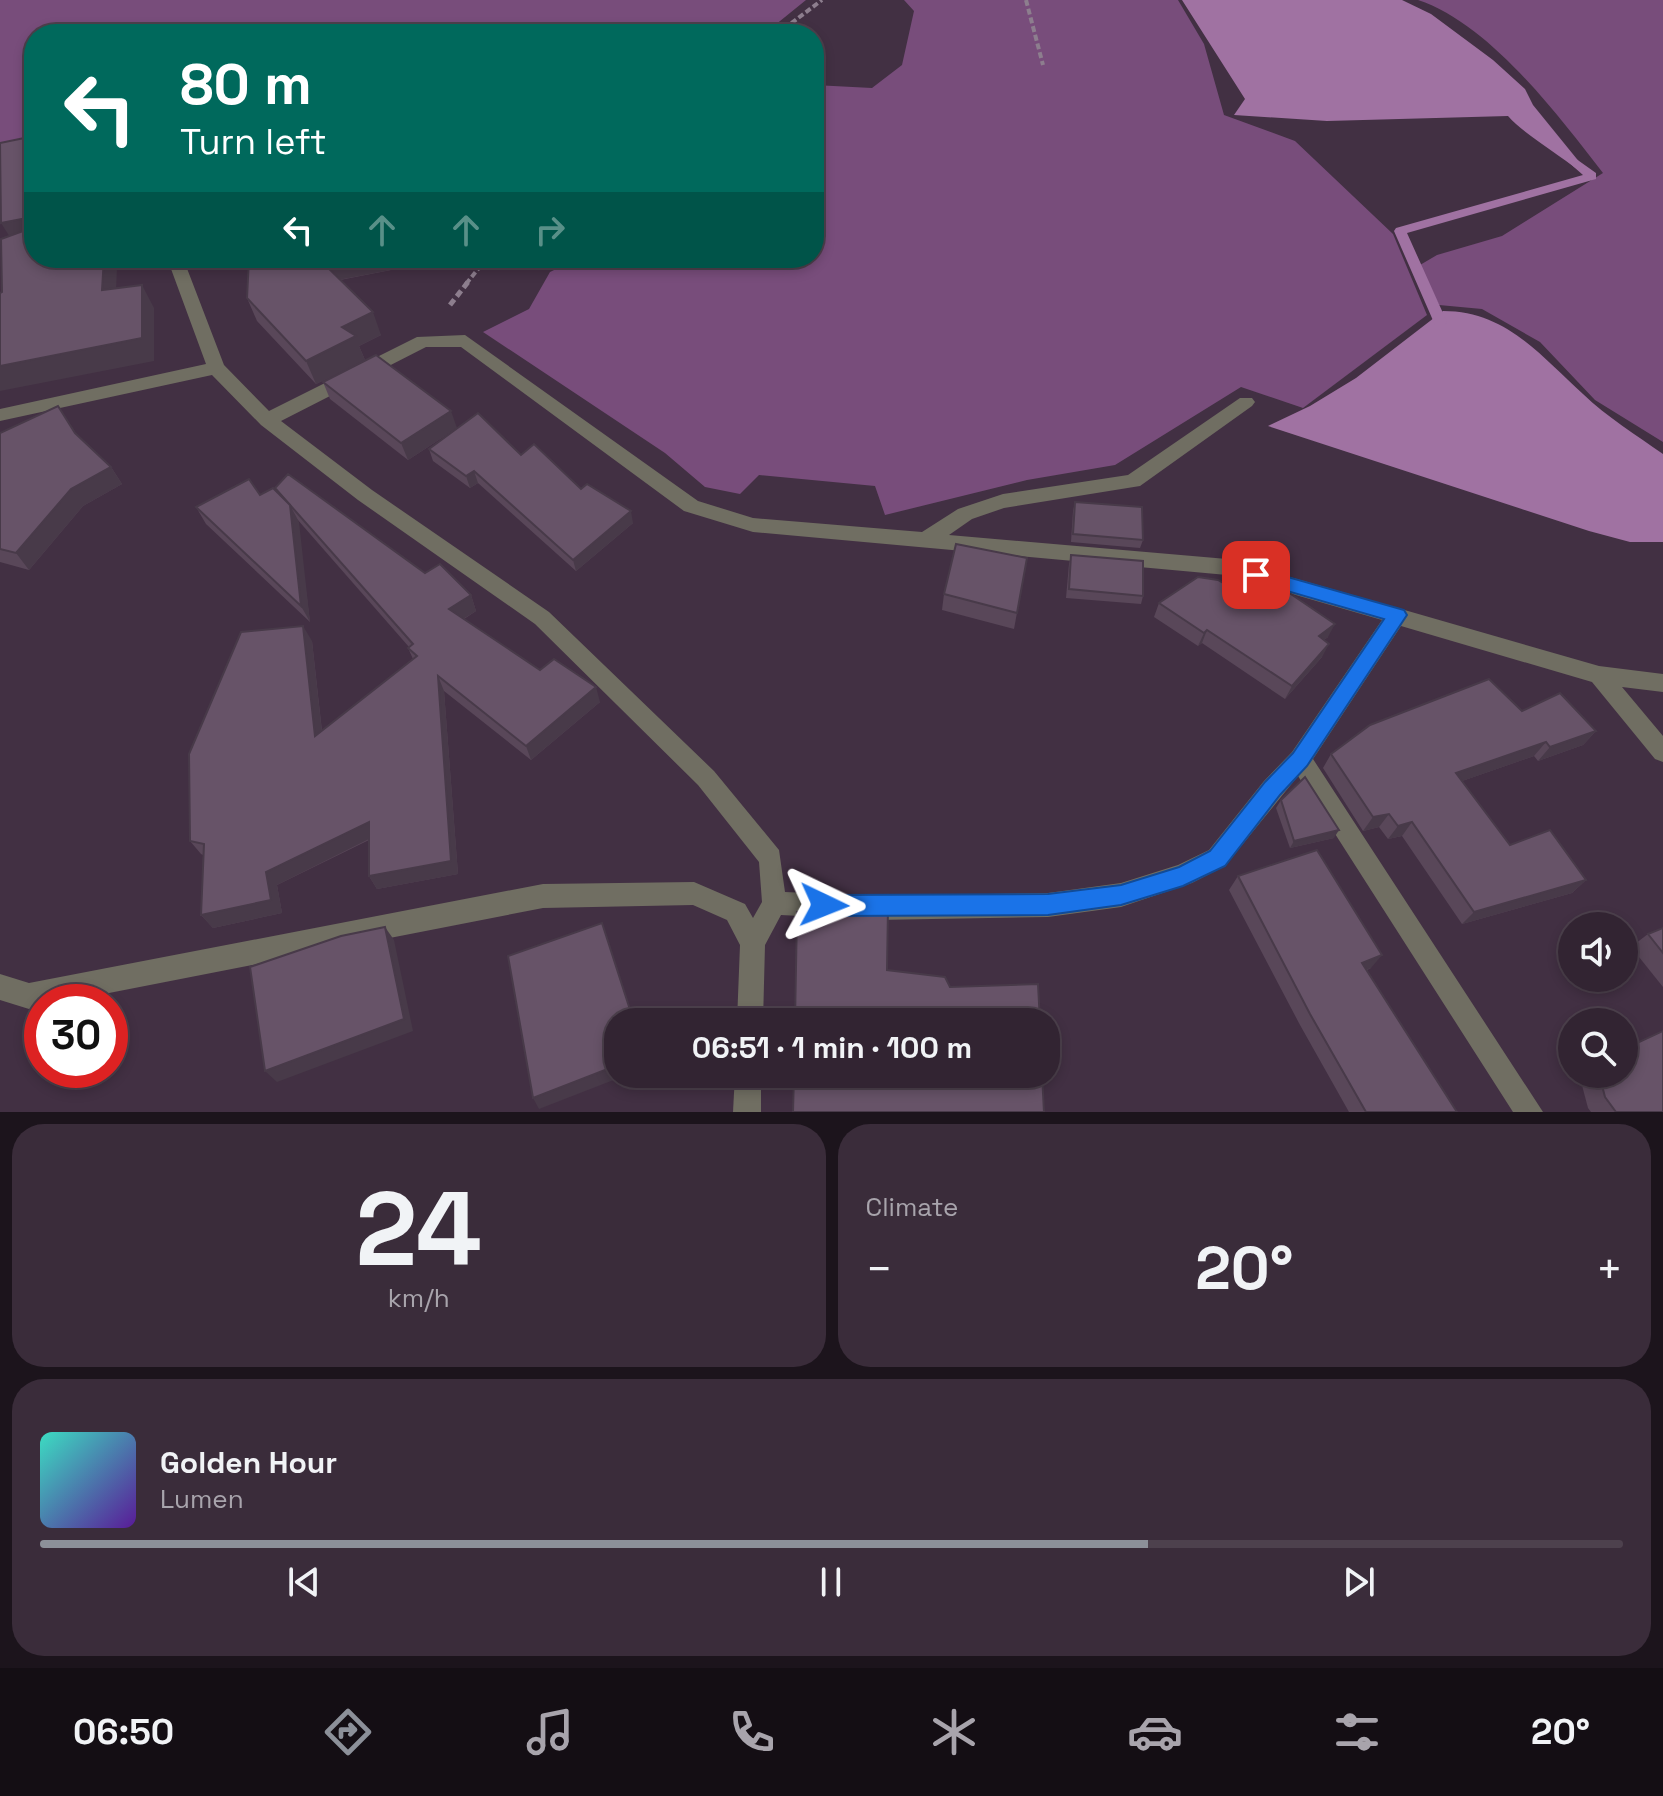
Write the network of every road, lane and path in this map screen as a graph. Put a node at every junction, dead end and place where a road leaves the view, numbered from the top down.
1 (822, 0) edge
2 (1026, 0) edge
3 (790, 24) edge
4 (1043, 65) dead end
5 (179, 268) edge
6 (479, 268) edge
7 (423, 341) junction
8 (216, 368) junction
9 (1246, 402) dead end
10 (0, 415) edge
11 (267, 420) junction
12 (926, 540) junction
13 (1397, 615) junction
14 (1599, 675) junction
15 (1663, 683) edge
16 (1663, 752) edge
17 (1300, 759) junction
18 (774, 903) junction
19 (753, 943) junction
20 (0, 987) edge
21 (751, 1008) edge
22 (748, 1088) edge
23 (747, 1112) edge
24 (1529, 1112) edge

1 - 3 path
2 - 4 path
5 - 8 street
6 - 7 path
7 - 11 street
7 - 12 street
8 - 10 street
8 - 11 street
9 - 12 street
11 - 18 street
12 - 13 street
13 - 14 street
13 - 17 street
14 - 15 street
14 - 16 street
17 - 18 street
17 - 24 street
18 - 19 street
19 - 20 street
19 - 21 street
22 - 23 street

